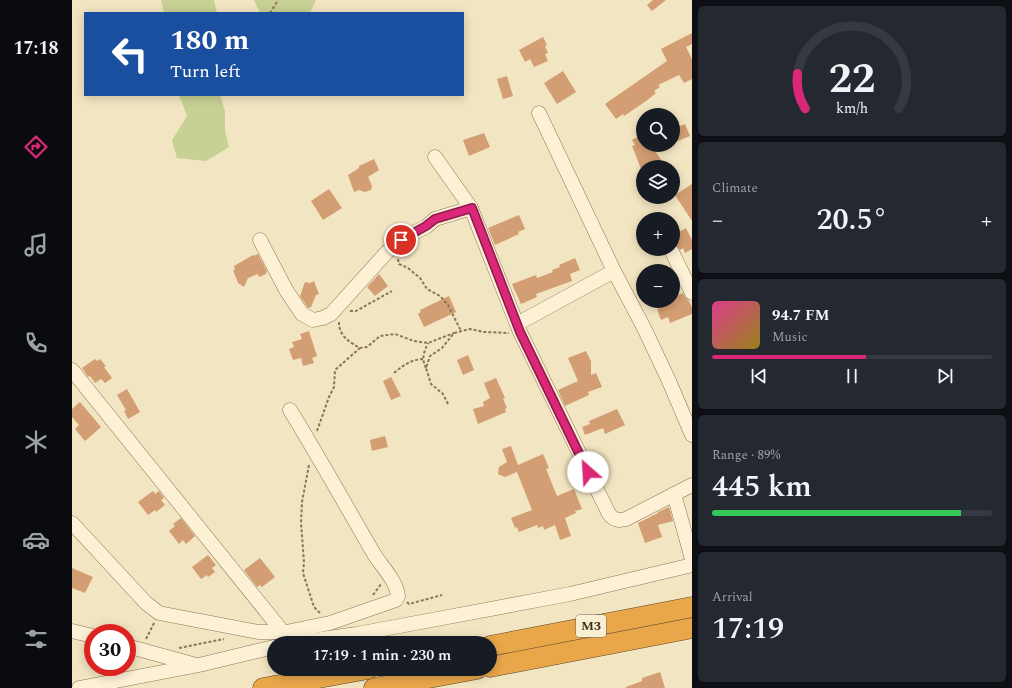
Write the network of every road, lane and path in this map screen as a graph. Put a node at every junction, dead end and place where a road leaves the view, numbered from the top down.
1 (278, 0) edge
2 (271, 12) edge
3 (539, 113) dead end
4 (435, 157) dead end
5 (472, 208) junction
6 (260, 240) dead end
7 (395, 246) junction
8 (674, 256) edge
9 (614, 272) junction
10 (392, 291) dead end
11 (692, 293) edge
12 (344, 300) junction
13 (518, 328) junction
14 (462, 331) junction
15 (454, 333) junction
16 (428, 343) junction
17 (360, 348) junction
18 (423, 359) junction
19 (426, 368) junction
20 (72, 370) edge
21 (394, 373) dead end
22 (448, 404) dead end
23 (290, 410) dead end
24 (692, 435) edge
25 (313, 446) junction
26 (692, 485) edge
27 (674, 494) junction
28 (72, 523) edge
29 (692, 559) edge
30 (692, 565) edge
31 (389, 576) junction
32 (442, 595) dead end
33 (398, 596) junction
34 (692, 607) edge
35 (367, 610) junction
36 (159, 613) junction
37 (330, 623) junction
38 (692, 628) edge
39 (72, 631) edge
40 (282, 631) junction
41 (84, 634) edge
42 (287, 636) edge
43 (343, 636) edge
44 (228, 638) dead end
45 (497, 645) edge
46 (176, 648) dead end
47 (136, 649) edge
48 (267, 649) edge
49 (141, 650) junction
50 (199, 665) junction
51 (497, 665) edge
52 (329, 676) edge
53 (439, 676) edge
54 (79, 688) edge
55 (263, 688) edge
56 (374, 688) edge

1 - 2 path
3 - 9 street
4 - 5 street
5 - 7 street
5 - 13 street
6 - 12 street
7 - 12 street
7 - 14 path
8 - 11 street
9 - 13 street
9 - 24 street
10 - 12 path
12 - 17 path
13 - 14 path
13 - 27 street
14 - 15 path
15 - 16 path
15 - 19 path
16 - 17 path
16 - 18 path
17 - 25 path
18 - 19 path
18 - 21 path
19 - 22 path
20 - 40 street
23 - 25 street
25 - 31 street
25 - 37 path
26 - 27 street
27 - 29 street
28 - 36 street
30 - 43 street
31 - 33 street
31 - 35 path
32 - 33 path
33 - 35 street
34 - 45 highway, M3
35 - 37 street
36 - 40 street
36 - 49 path
37 - 40 street
38 - 51 highway, M3
39 - 41 street
40 - 42 street
44 - 46 path
47 - 49 street
48 - 50 street
49 - 50 street
50 - 54 street
52 - 55 highway
53 - 56 highway

